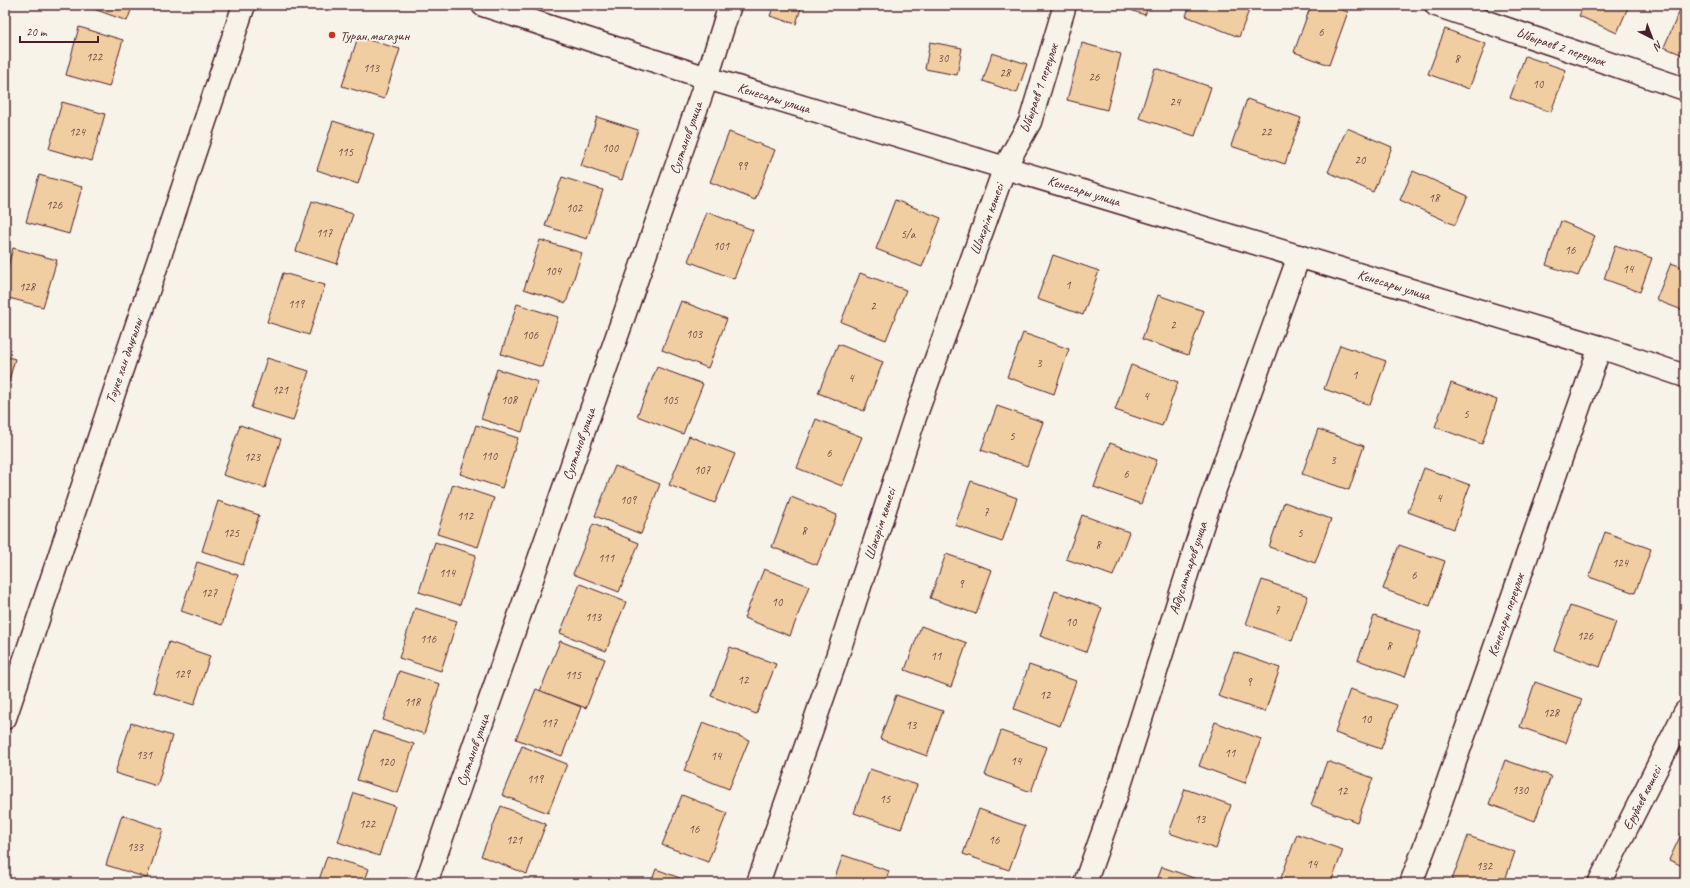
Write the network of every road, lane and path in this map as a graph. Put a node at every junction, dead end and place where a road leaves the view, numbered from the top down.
1 (244, 5) edge
2 (483, 5) edge
3 (730, 5) edge
4 (1066, 5) edge
5 (1436, 5) edge
6 (707, 78) junction
7 (1685, 89) edge
8 (1005, 167) junction
9 (1299, 256) junction
10 (1600, 346) junction
11 (1685, 376) edge
12 (1685, 712) edge
13 (5, 718) edge
14 (426, 883) edge
15 (758, 883) edge
16 (1085, 883) edge
17 (1411, 883) edge
18 (1600, 883) edge

1 - 13 street, Тәуке хан даңғылы
2 - 6 street, Кенесары улица
3 - 6 street, Султанов улица
4 - 8 street, Ыбыраев 1 переулок
5 - 7 street, Ыбыраев 2 переулок
6 - 8 street, Кенесары улица
6 - 14 street, Султанов улица
8 - 9 street, Кенесары улица
8 - 15 street, Шәкәрім көшесі
9 - 10 street, Кенесары улица
9 - 16 street, Абдусаттаров улица
10 - 11 street, Кенесары улица
10 - 17 street, Кенесары переулок
12 - 18 street, Ерубаев көшесі

